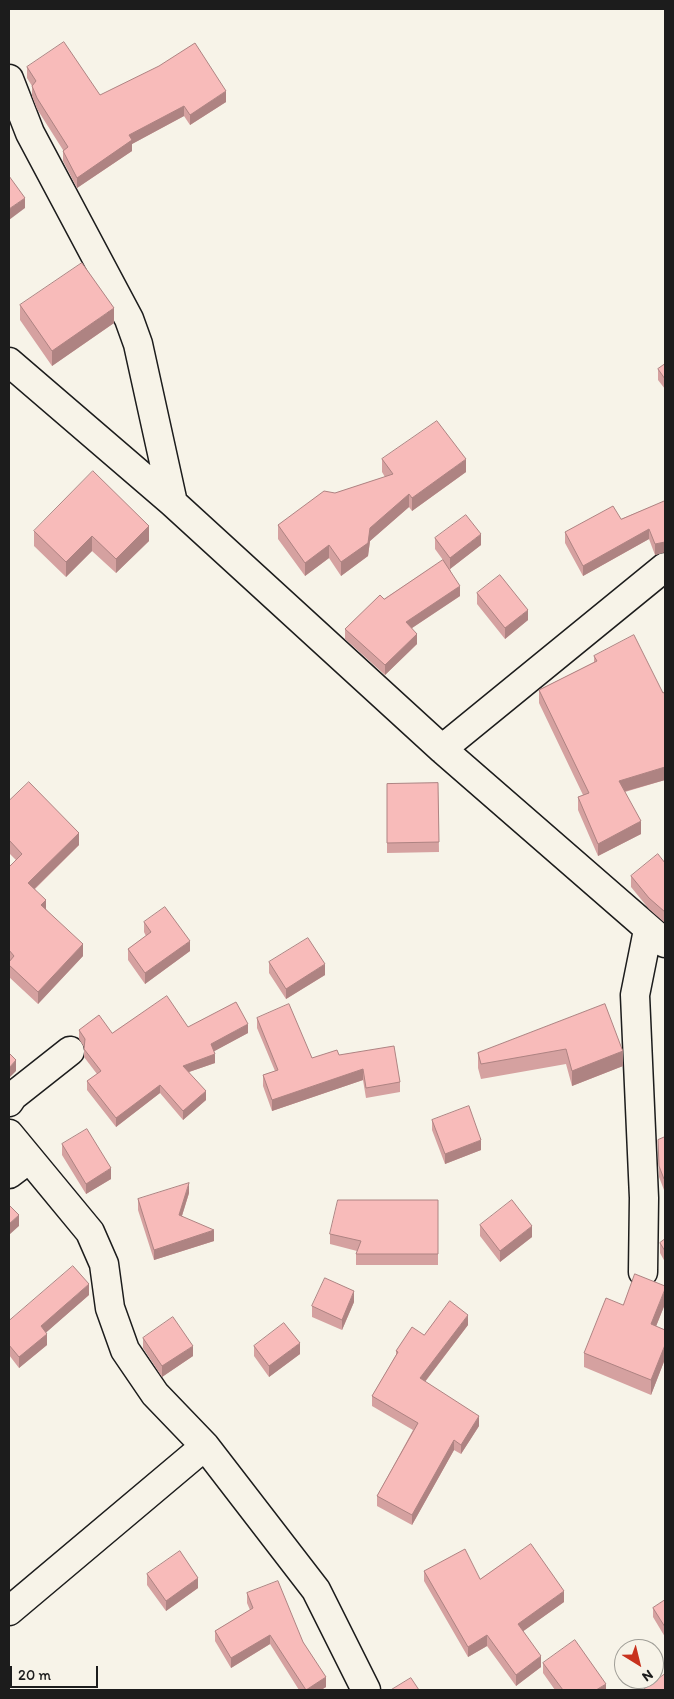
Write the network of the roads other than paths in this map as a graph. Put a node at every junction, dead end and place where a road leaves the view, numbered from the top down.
1 (9, 79) edge
2 (9, 362) edge
3 (173, 503) junction
4 (665, 567) edge
5 (442, 749) junction
6 (657, 936) edge
7 (70, 1051) dead end
8 (9, 1102) edge
9 (9, 1134) edge
10 (19, 1166) edge
11 (643, 1272) dead end
12 (206, 1446) junction
13 (9, 1611) edge
14 (366, 1690) edge

1 - 3 street
2 - 3 street
3 - 5 street
4 - 5 street
5 - 6 street
6 - 11 street
7 - 8 street
9 - 10 street
10 - 12 street
12 - 13 street
12 - 14 street

